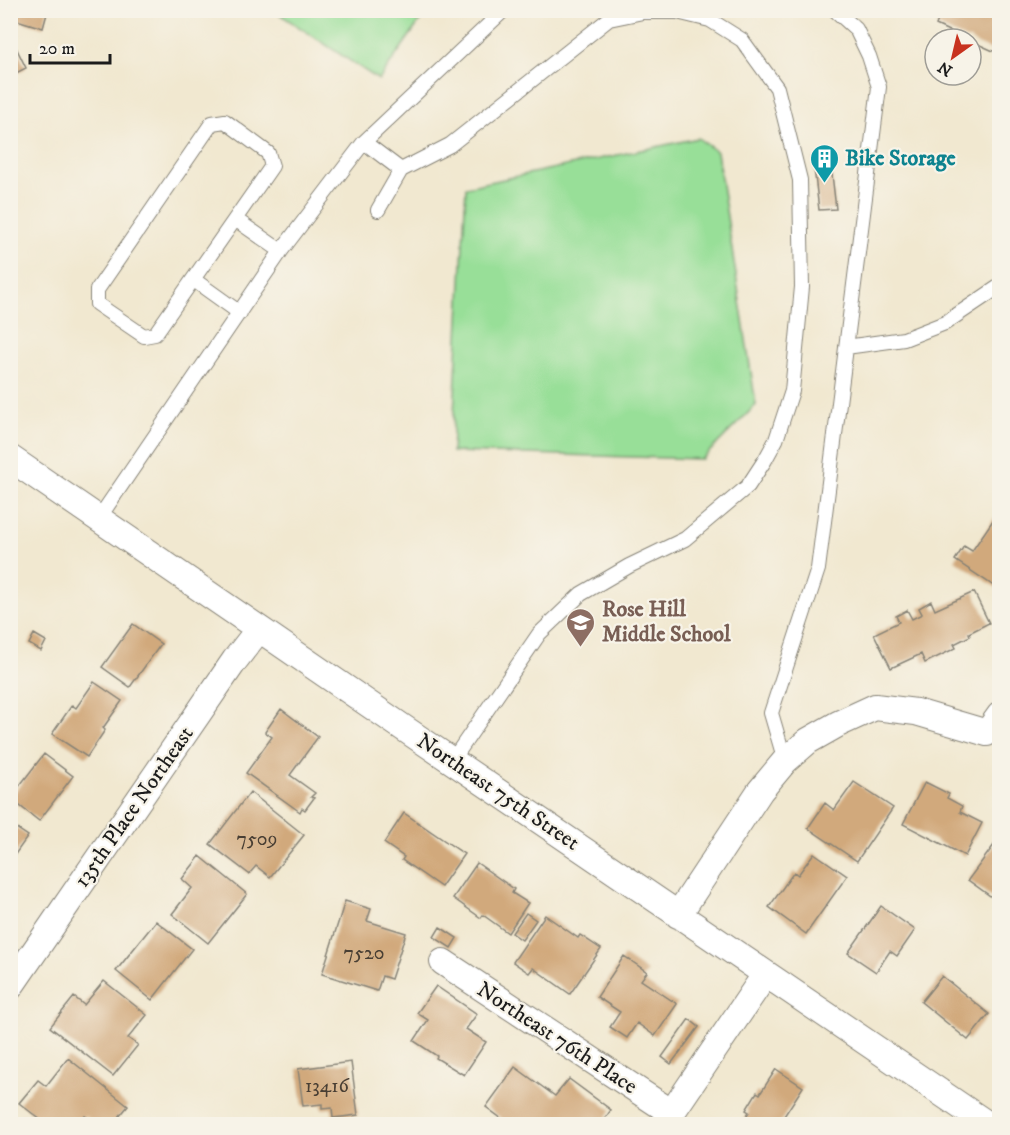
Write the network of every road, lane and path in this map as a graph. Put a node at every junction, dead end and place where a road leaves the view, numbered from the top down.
1 (504, 10) edge
2 (835, 10) edge
3 (364, 141) junction
4 (401, 170) junction
5 (378, 210) dead end
6 (235, 219) junction
7 (281, 250) junction
8 (194, 280) junction
9 (999, 286) edge
10 (240, 313) junction
11 (846, 347) junction
12 (10, 458) edge
13 (99, 518) junction
14 (259, 629) junction
15 (995, 730) edge
16 (452, 761) junction
17 (785, 761) junction
18 (678, 915) junction
19 (442, 962) dead end
20 (765, 975) junction
21 (10, 987) edge
22 (668, 1119) edge
23 (987, 1125) edge

1 - 3 lane
2 - 11 lane
3 - 4 lane
3 - 7 lane
4 - 5 lane
4 - 16 lane
6 - 7 lane
6 - 8 lane
6 - 8 lane
7 - 10 lane
8 - 10 lane
9 - 11 lane
10 - 13 lane
11 - 17 lane
12 - 13 street, Northeast 75th Street
13 - 14 street, Northeast 75th Street
14 - 16 street, Northeast 75th Street
14 - 21 street, 135th Place Northeast
15 - 17 street
16 - 18 street, Northeast 75th Street
17 - 18 street
18 - 20 street, Northeast 75th Street
19 - 22 street, Northeast 76th Place
20 - 22 street
20 - 23 street, Northeast 75th Street

